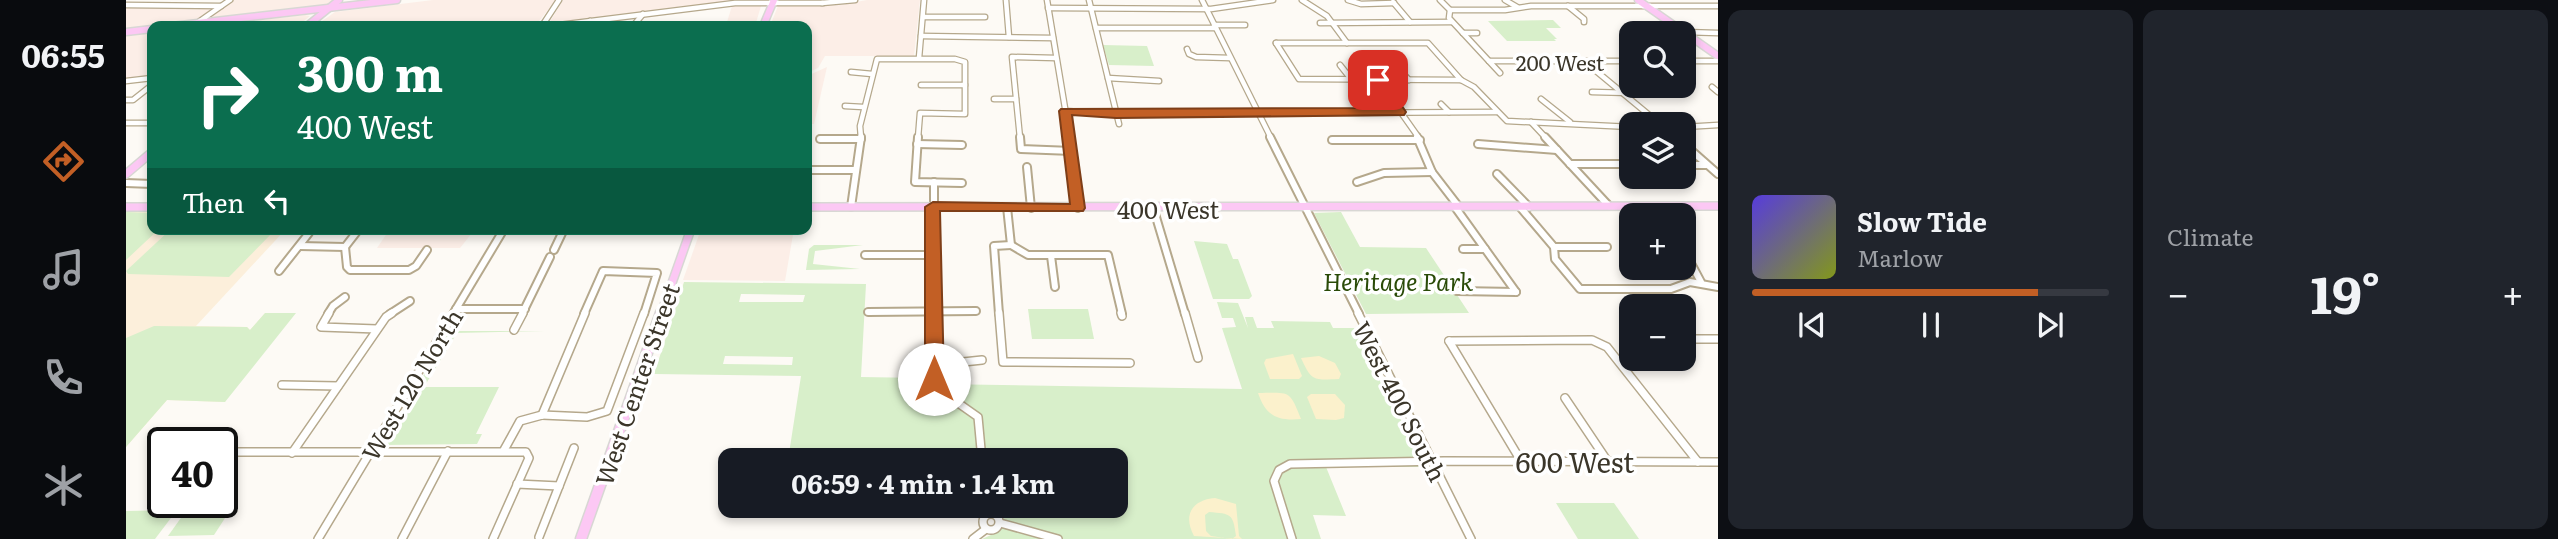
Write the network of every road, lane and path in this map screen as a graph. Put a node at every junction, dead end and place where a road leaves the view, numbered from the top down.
1 (230, 0) edge
2 (339, 0) edge
3 (397, 0) edge
4 (559, 0) edge
5 (855, 0) edge
6 (924, 0) edge
7 (1006, 0) edge
8 (1046, 0) edge
9 (1089, 0) edge
10 (1135, 0) edge
11 (1202, 0) edge
12 (1273, 0) edge
13 (1303, 0) edge
14 (1348, 0) edge
15 (1440, 0) edge
16 (1505, 0) edge
17 (1638, 0) edge
18 (772, 1) edge
19 (846, 1) edge
20 (1393, 2) edge
21 (126, 5) edge
22 (221, 6) junction
23 (1568, 6) junction
24 (1646, 6) junction
25 (1718, 6) edge
26 (330, 8) junction
27 (1048, 8) junction
28 (1091, 8) junction
29 (1138, 8) junction
30 (1206, 8) junction
31 (1519, 8) junction
32 (308, 10) junction
33 (1450, 10) junction
34 (643, 14) junction
35 (923, 17) junction
36 (985, 17) dead end
37 (316, 19) junction
38 (199, 21) edge
39 (213, 21) edge
40 (313, 21) edge
41 (545, 21) edge
42 (590, 21) edge
43 (638, 21) edge
44 (765, 21) edge
45 (1668, 21) edge
46 (1409, 22) junction
47 (1452, 22) junction
48 (1584, 22) dead end
49 (1320, 23) dead end
50 (1334, 24) junction
51 (1245, 25) dead end
52 (1215, 26) junction
53 (1096, 28) junction
54 (147, 30) edge
55 (126, 32) edge
56 (1696, 32) edge
57 (1463, 33) junction
58 (1477, 33) dead end
59 (1718, 33) edge
60 (921, 36) junction
61 (1009, 37) junction
62 (1052, 38) junction
63 (1696, 41) edge
64 (1347, 43) junction
65 (1187, 49) dead end
66 (919, 58) junction
67 (1056, 58) junction
68 (1230, 58) junction
69 (1718, 58) edge
70 (1696, 60) edge
71 (1489, 61) junction
72 (1584, 61) junction
73 (1619, 61) edge
74 (1340, 65) dead end
75 (1396, 66) dead end
76 (851, 72) dead end
77 (1500, 73) dead end
78 (872, 74) junction
79 (1108, 78) junction
80 (147, 79) edge
81 (1351, 79) junction
82 (1378, 80) junction
83 (1409, 80) junction
84 (1461, 80) junction
85 (126, 81) edge
86 (1159, 81) dead end
87 (921, 85) dead end
88 (965, 85) junction
89 (1712, 87) dead end
90 (147, 89) edge
91 (1619, 89) edge
92 (1592, 92) dead end
93 (1718, 92) edge
94 (1619, 94) edge
95 (1630, 98) edge
96 (994, 99) dead end
97 (1016, 99) junction
98 (1541, 99) dead end
99 (126, 100) edge
100 (1333, 104) dead end
101 (1441, 104) dead end
102 (845, 106) dead end
103 (863, 107) junction
104 (1065, 111) junction
105 (1339, 112) junction
106 (1399, 112) junction
107 (1448, 112) junction
108 (1497, 112) junction
109 (1646, 112) edge
110 (1116, 114) junction
111 (1258, 114) junction
112 (1531, 122) junction
113 (1570, 122) junction
114 (126, 123) edge
115 (147, 123) edge
116 (1119, 124) dead end
117 (1711, 125) junction
118 (1718, 125) edge
119 (1619, 126) edge
120 (1696, 126) edge
121 (1718, 131) edge
122 (820, 139) dead end
123 (861, 139) junction
124 (1332, 140) dead end
125 (1420, 140) junction
126 (917, 144) junction
127 (1478, 144) dead end
128 (962, 145) dead end
129 (1072, 150) junction
130 (1557, 150) junction
131 (1696, 155) edge
132 (147, 156) edge
133 (1570, 164) junction
134 (1619, 164) edge
135 (1696, 165) edge
136 (1707, 165) junction
137 (1027, 167) dead end
138 (813, 170) dead end
139 (856, 170) junction
140 (1432, 172) junction
141 (126, 174) edge
142 (1497, 174) dead end
143 (1718, 174) edge
144 (934, 182) junction
145 (1357, 182) dead end
146 (126, 183) edge
147 (962, 183) dead end
148 (147, 184) edge
149 (1609, 206) junction
150 (126, 207) edge
151 (147, 207) edge
152 (812, 207) edge
153 (851, 207) junction
154 (933, 207) junction
155 (1007, 207) junction
156 (1153, 207) junction
157 (1457, 207) junction
158 (1524, 207) junction
159 (1031, 208) junction
160 (1078, 208) junction
161 (1304, 208) junction
162 (1716, 208) edge
163 (308, 235) edge
164 (354, 235) edge
165 (500, 235) edge
166 (561, 235) edge
167 (689, 235) edge
168 (1011, 245) junction
169 (300, 246) junction
170 (345, 247) junction
171 (1554, 247) junction
172 (1607, 247) dead end
173 (1463, 249) dead end
174 (1485, 249) junction
175 (427, 250) dead end
176 (865, 255) dead end
177 (933, 255) junction
178 (1051, 256) junction
179 (279, 271) dead end
180 (1696, 273) edge
181 (1701, 282) junction
182 (1055, 287) dead end
183 (1718, 288) edge
184 (1457, 291) dead end
185 (345, 297) dead end
186 (410, 301) dead end
187 (456, 309) junction
188 (525, 309) junction
189 (976, 311) dead end
190 (868, 312) dead end
191 (934, 312) junction
192 (1122, 316) dead end
193 (377, 329) junction
194 (514, 330) dead end
195 (1696, 339) edge
196 (1718, 339) edge
197 (1198, 358) dead end
198 (982, 359) dead end
199 (1130, 363) dead end
200 (935, 365) junction
201 (282, 384) dead end
202 (338, 386) junction
203 (1565, 398) dead end
204 (541, 416) junction
205 (574, 448) dead end
206 (981, 448) edge
207 (504, 450) junction
208 (448, 451) junction
209 (238, 452) edge
210 (370, 452) junction
211 (292, 453) junction
212 (1521, 461) junction
213 (1608, 461) junction
214 (1698, 462) junction
215 (1718, 462) edge
216 (1432, 463) junction
217 (517, 484) junction
218 (559, 485) junction
219 (983, 518) edge
220 (997, 518) edge
221 (1000, 523) junction
222 (986, 529) junction
223 (539, 537) dead end
224 (318, 539) edge
225 (402, 539) edge
226 (493, 539) edge
227 (581, 539) edge
228 (973, 539) edge
229 (1058, 539) edge
230 (1292, 539) edge
231 (1471, 539) edge

1 - 22 street
2 - 26 main road
3 - 26 main road
4 - 41 street
5 - 19 street
6 - 35 street
7 - 61 street
8 - 27 street
9 - 28 street
10 - 29 street
11 - 30 street, West 400 South
12 - 30 street
13 - 50 street
14 - 20 street
15 - 33 street
16 - 31 street
17 - 24 main road
18 - 19 street
18 - 34 street
18 - 44 main road
20 - 46 street
21 - 22 street
22 - 38 street
23 - 24 street
23 - 31 street
23 - 48 street
24 - 25 street
24 - 45 main road
26 - 32 main road
26 - 37 main road
27 - 28 street
27 - 62 street
28 - 29 street
28 - 53 street
29 - 30 street
30 - 52 street, West 400 South
31 - 33 street
32 - 37 main road
32 - 39 main road
33 - 47 street
34 - 42 street
34 - 43 street
35 - 36 street
35 - 60 street
37 - 40 main road
46 - 47 street
46 - 50 street
47 - 57 street
49 - 50 street
50 - 64 street
51 - 52 street
52 - 53 street
52 - 68 street, West 400 South
53 - 79 street
54 - 55 main road
56 - 59 street
57 - 58 street
57 - 71 street
60 - 61 street
60 - 66 street
61 - 62 street
62 - 67 street
63 - 69 main road
64 - 81 street
64 - 84 street
65 - 68 street
66 - 78 street
66 - 88 street
67 - 97 street
67 - 104 street
68 - 111 street, West 400 South
69 - 70 street
71 - 72 street, 200 West
71 - 77 street
72 - 73 street, 200 West
72 - 91 street
74 - 81 street
75 - 83 street
76 - 78 street
78 - 103 street
79 - 86 street
79 - 110 street
80 - 85 street
81 - 82 street
82 - 83 street
82 - 106 street
83 - 84 street
84 - 108 street
87 - 88 street
88 - 126 street
89 - 93 street
90 - 99 street
92 - 94 street
95 - 109 street
96 - 97 street
97 - 129 street
98 - 113 street
100 - 105 street
101 - 107 street
102 - 103 street
103 - 123 street
104 - 110 street
104 - 129 street
105 - 106 street
105 - 111 street
106 - 107 street
106 - 125 street
107 - 108 street
108 - 112 street
110 - 111 street
110 - 116 street
111 - 161 street, West 400 South
112 - 113 street
112 - 130 street
113 - 119 street
114 - 115 street
117 - 118 street
117 - 120 street
117 - 121 street
122 - 123 street
123 - 139 street
124 - 125 street
125 - 140 street
126 - 128 street
126 - 144 street
127 - 130 street
129 - 160 street
130 - 133 street
131 - 136 street
132 - 141 main road
133 - 134 street
133 - 149 street
135 - 136 street
136 - 143 street
137 - 159 street
138 - 139 street
139 - 153 street
140 - 145 street
140 - 157 street
142 - 158 street
144 - 147 street
144 - 154 street
146 - 148 street
149 - 158 main road, 400 West
149 - 162 main road, 400 West
150 - 151 main road
152 - 153 main road, 400 West
153 - 154 main road, 400 West
154 - 155 main road, 400 West
154 - 177 street
155 - 159 main road, 400 West
155 - 168 street
156 - 160 main road, 400 West
156 - 161 main road, 400 West
156 - 197 street
157 - 158 main road, 400 West
157 - 161 main road, 400 West
157 - 174 street
158 - 171 street
159 - 160 main road, 400 West
161 - 216 street, West 400 South
163 - 169 street
164 - 170 street
165 - 187 street, West 120 North
166 - 188 street
167 - 227 main road, West Center Street
168 - 178 street
168 - 199 street
169 - 170 street
169 - 179 street
170 - 175 street
171 - 172 street
171 - 181 street
173 - 174 street
174 - 184 street
176 - 177 street
177 - 191 street
178 - 182 street
178 - 192 street
180 - 181 street
181 - 183 street
185 - 193 street
186 - 193 street
187 - 188 street
187 - 210 street, West 120 North
188 - 194 street
189 - 191 street
190 - 191 street
191 - 200 street
193 - 202 street
195 - 196 street
198 - 200 street
200 - 206 street
201 - 202 street
202 - 211 street
203 - 213 street
204 - 204 street
204 - 207 street
205 - 218 street
207 - 208 street
207 - 217 street
208 - 210 street
208 - 225 street
209 - 211 street
210 - 211 street
210 - 224 street, West 120 North
212 - 213 street, 600 West
212 - 214 street
212 - 216 street, 600 West
213 - 214 street, 600 West
214 - 215 street, 600 West
216 - 230 street, 600 West
216 - 231 street, West 400 South
217 - 218 street
217 - 226 street
218 - 223 street
219 - 222 street
220 - 221 street
221 - 222 street
221 - 229 street
222 - 228 street

